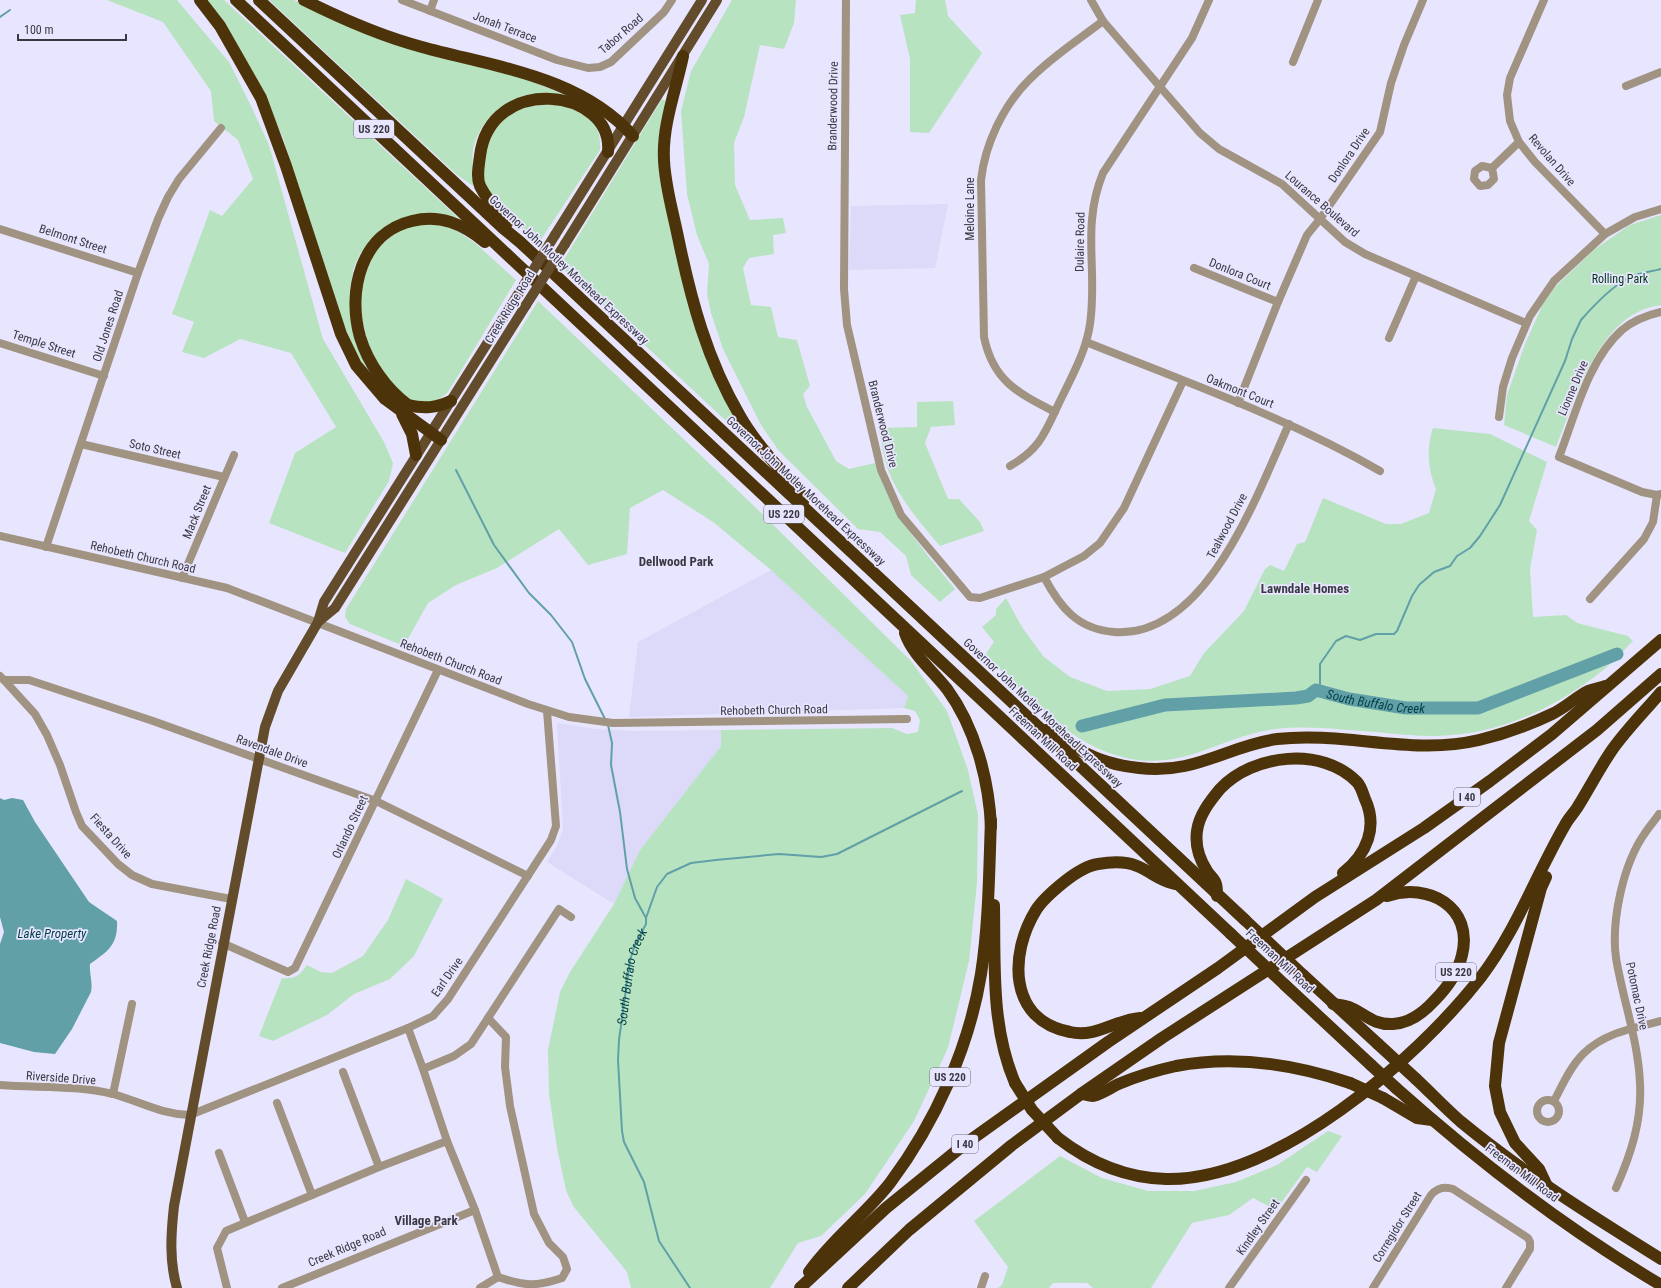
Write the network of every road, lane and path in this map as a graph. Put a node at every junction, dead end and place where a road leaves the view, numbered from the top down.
1 (200, 0) edge
2 (236, 0) edge
3 (259, 0) edge
4 (304, 0) edge
5 (402, 0) edge
6 (434, 0) edge
7 (672, 0) edge
8 (702, 0) edge
9 (717, 0) edge
10 (846, 0) edge
11 (1091, 0) edge
12 (1209, 0) edge
13 (1318, 0) edge
14 (1423, 0) edge
15 (1544, 0) edge
16 (430, 10) junction
17 (1103, 21) junction
18 (683, 56) junction
19 (1293, 62) dead end
20 (600, 67) joint
21 (1661, 72) edge
22 (1161, 85) junction
23 (1626, 86) dead end
24 (624, 126) junction
25 (221, 128) dead end
26 (633, 136) junction
27 (1519, 142) junction
28 (608, 152) junction
29 (1492, 168) dead end
30 (1661, 209) edge
31 (1320, 219) junction
32 (0, 229) edge
33 (1605, 234) junction
34 (520, 242) junction
35 (510, 259) junction
36 (1194, 268) dead end
37 (138, 273) junction
38 (1416, 276) junction
39 (1278, 302) junction
40 (1661, 312) edge
41 (1526, 323) junction
42 (1389, 338) dead end
43 (1086, 342) junction
44 (0, 343) edge
45 (104, 376) junction
46 (1183, 382) junction
47 (451, 401) junction
48 (1238, 403) junction
49 (402, 406) junction
50 (1055, 412) junction
51 (1499, 417) dead end
52 (1289, 424) junction
53 (433, 429) junction
54 (443, 437) junction
55 (81, 444) junction
56 (234, 455) dead end
57 (416, 455) junction
58 (1010, 466) dead end
59 (1380, 471) dead end
60 (224, 478) junction
61 (1659, 494) edge
62 (804, 507) junction
63 (0, 536) edge
64 (46, 547) junction
65 (1044, 577) junction
66 (182, 578) junction
67 (1590, 599) dead end
68 (318, 622) junction
69 (903, 627) junction
70 (1661, 640) edge
71 (438, 670) junction
72 (1661, 674) edge
73 (2, 678) edge
74 (1610, 685) junction
75 (1661, 692) edge
76 (547, 711) junction
77 (906, 719) dead end
78 (1040, 728) junction
79 (258, 759) junction
80 (376, 801) junction
81 (1576, 809) junction
82 (1660, 814) dead end
83 (991, 820) junction
84 (528, 876) junction
85 (1177, 884) junction
86 (1217, 896) junction
87 (1315, 897) junction
88 (231, 899) junction
89 (1376, 900) junction
90 (571, 917) dead end
91 (222, 943) junction
92 (132, 1004) dead end
93 (1333, 1004) junction
94 (488, 1018) junction
95 (1143, 1018) junction
96 (1661, 1021) edge
97 (408, 1028) junction
98 (1632, 1028) junction
99 (423, 1069) junction
100 (343, 1072) dead end
101 (0, 1085) edge
102 (113, 1094) junction
103 (1081, 1094) junction
104 (1554, 1101) dead end
105 (277, 1103) dead end
106 (190, 1115) junction
107 (1432, 1120) junction
108 (447, 1141) junction
109 (219, 1153) dead end
110 (379, 1167) junction
111 (1306, 1180) dead end
112 (1547, 1186) junction
113 (1616, 1188) dead end
114 (312, 1194) junction
115 (475, 1210) junction
116 (245, 1222) junction
117 (1661, 1259) edge
118 (985, 1276) dead end
119 (498, 1277) junction
120 (1661, 1285) edge
121 (177, 1288) edge
122 (227, 1288) edge
123 (282, 1288) edge
124 (480, 1288) edge
125 (799, 1288) edge
126 (848, 1288) edge
127 (981, 1288) edge
128 (1229, 1288) edge
129 (1373, 1288) edge
130 (1506, 1288) edge

1 - 49 highway
2 - 35 highway, US 220
3 - 34 highway, Governor John Motley Morehead Expressway / US 220
4 - 24 highway
5 - 16 street, Jonah Terrace
6 - 16 street
7 - 20 street, Tabor Road
8 - 24 main road, Creek Ridge Road
9 - 18 main road, Creek Ridge Road
10 - 65 street, Branderwood Drive
11 - 17 street, Lourance Boulevard
12 - 22 street, Dulaire Road
13 - 19 street
14 - 31 street, Donlora Drive
15 - 27 street, Revolan Drive
16 - 20 street, Jonah Terrace
17 - 22 street, Lourance Boulevard
17 - 50 street, Meloine Lane
18 - 26 main road, Creek Ridge Road
18 - 62 highway
21 - 23 street
22 - 31 street, Lourance Boulevard
22 - 43 street, Dulaire Road
24 - 26 highway
24 - 28 main road, Creek Ridge Road
25 - 37 street, Old Jones Road
26 - 54 main road, Creek Ridge Road, bridge
27 - 29 street
27 - 33 street, Revolan Drive
28 - 34 highway
28 - 47 main road, Creek Ridge Road, bridge
30 - 33 street
31 - 38 street, Lourance Boulevard
31 - 39 street, Donlora Drive
32 - 37 street, Belmont Street
33 - 41 street
34 - 62 highway, Governor John Motley Morehead Expressway / US 220
35 - 49 highway
35 - 69 highway, US 220
36 - 39 street, Donlora Court
37 - 45 street, Old Jones Road
38 - 41 street, Lourance Boulevard
38 - 42 street
39 - 48 street, Donlora Drive
40 - 61 street, Lionne Drive
41 - 51 street
43 - 46 street, Oakmont Court
43 - 50 street, Dulaire Road
44 - 45 street, Temple Street
45 - 55 street, Old Jones Road
46 - 48 street, Oakmont Court
46 - 65 street, Branderwood Drive
47 - 49 highway
47 - 53 main road, Creek Ridge Road
48 - 52 street, Oakmont Court
49 - 53 highway
49 - 57 highway
50 - 58 street, Dulaire Road
52 - 59 street, Oakmont Court
52 - 65 street, Tealwood Drive
53 - 54 highway
53 - 57 main road, Creek Ridge Road
54 - 68 main road, Creek Ridge Road
55 - 60 street, Soto Street
55 - 64 street, Old Jones Road
56 - 60 street, Mack Street
57 - 68 main road, Creek Ridge Road
60 - 66 street, Mack Street
61 - 67 street
62 - 78 highway, Governor John Motley Morehead Expressway / US 220
63 - 64 street, Rehobeth Church Road
64 - 66 street, Rehobeth Church Road
66 - 68 street, Rehobeth Church Road
68 - 71 street, Rehobeth Church Road
68 - 79 main road, Creek Ridge Road
69 - 83 highway, US 220
69 - 85 highway, Freeman Mill Road
70 - 74 highway, I 40
71 - 76 street, Rehobeth Church Road
71 - 80 street, Orlando Street
72 - 89 highway, I 40
73 - 79 street, Ravendale Drive
73 - 88 street, Fiesta Drive
74 - 78 highway
74 - 87 highway, I 40
75 - 81 highway
76 - 77 street, Rehobeth Church Road
76 - 84 street, Earl Drive
78 - 86 highway, Governor John Motley Morehead Expressway / US 220
79 - 80 street, Ravendale Drive
79 - 88 main road, Creek Ridge Road
80 - 84 street, Ravendale Drive
80 - 91 street, Orlando Street
81 - 83 highway, bridge
81 - 112 highway
82 - 98 street, Potomac Drive
83 - 125 highway, US 220
84 - 97 street, Earl Drive
85 - 95 highway
85 - 107 highway, Freeman Mill Road, bridge
86 - 87 highway
86 - 93 highway, Governor John Motley Morehead Expressway / US 220, bridge
87 - 95 highway, I 40
88 - 91 main road, Creek Ridge Road
89 - 93 highway, US 220
89 - 103 highway, I 40
90 - 94 street
91 - 106 main road, Creek Ridge Road
92 - 102 street
93 - 112 highway, Freeman Mill Road, bridge
94 - 99 street
94 - 119 street
95 - 125 highway, I 40
96 - 98 street
97 - 99 street
97 - 106 street, Earl Drive
98 - 104 street
98 - 113 street, Potomac Drive
99 - 108 street
100 - 110 street
101 - 102 street, Riverside Drive
102 - 106 street, Riverside Drive
103 - 107 highway, bridge
103 - 126 highway, I 40
105 - 114 street
106 - 121 main road, Creek Ridge Road
107 - 120 highway, Freeman Mill Road
108 - 110 street
108 - 115 street
109 - 116 street
110 - 114 street
111 - 128 street, Kindley Street
112 - 117 highway, Freeman Mill Road
114 - 116 street
115 - 119 street
115 - 123 street, Creek Ridge Road
116 - 122 street
118 - 127 street
119 - 124 street
129 - 130 street, Corregidor Street

